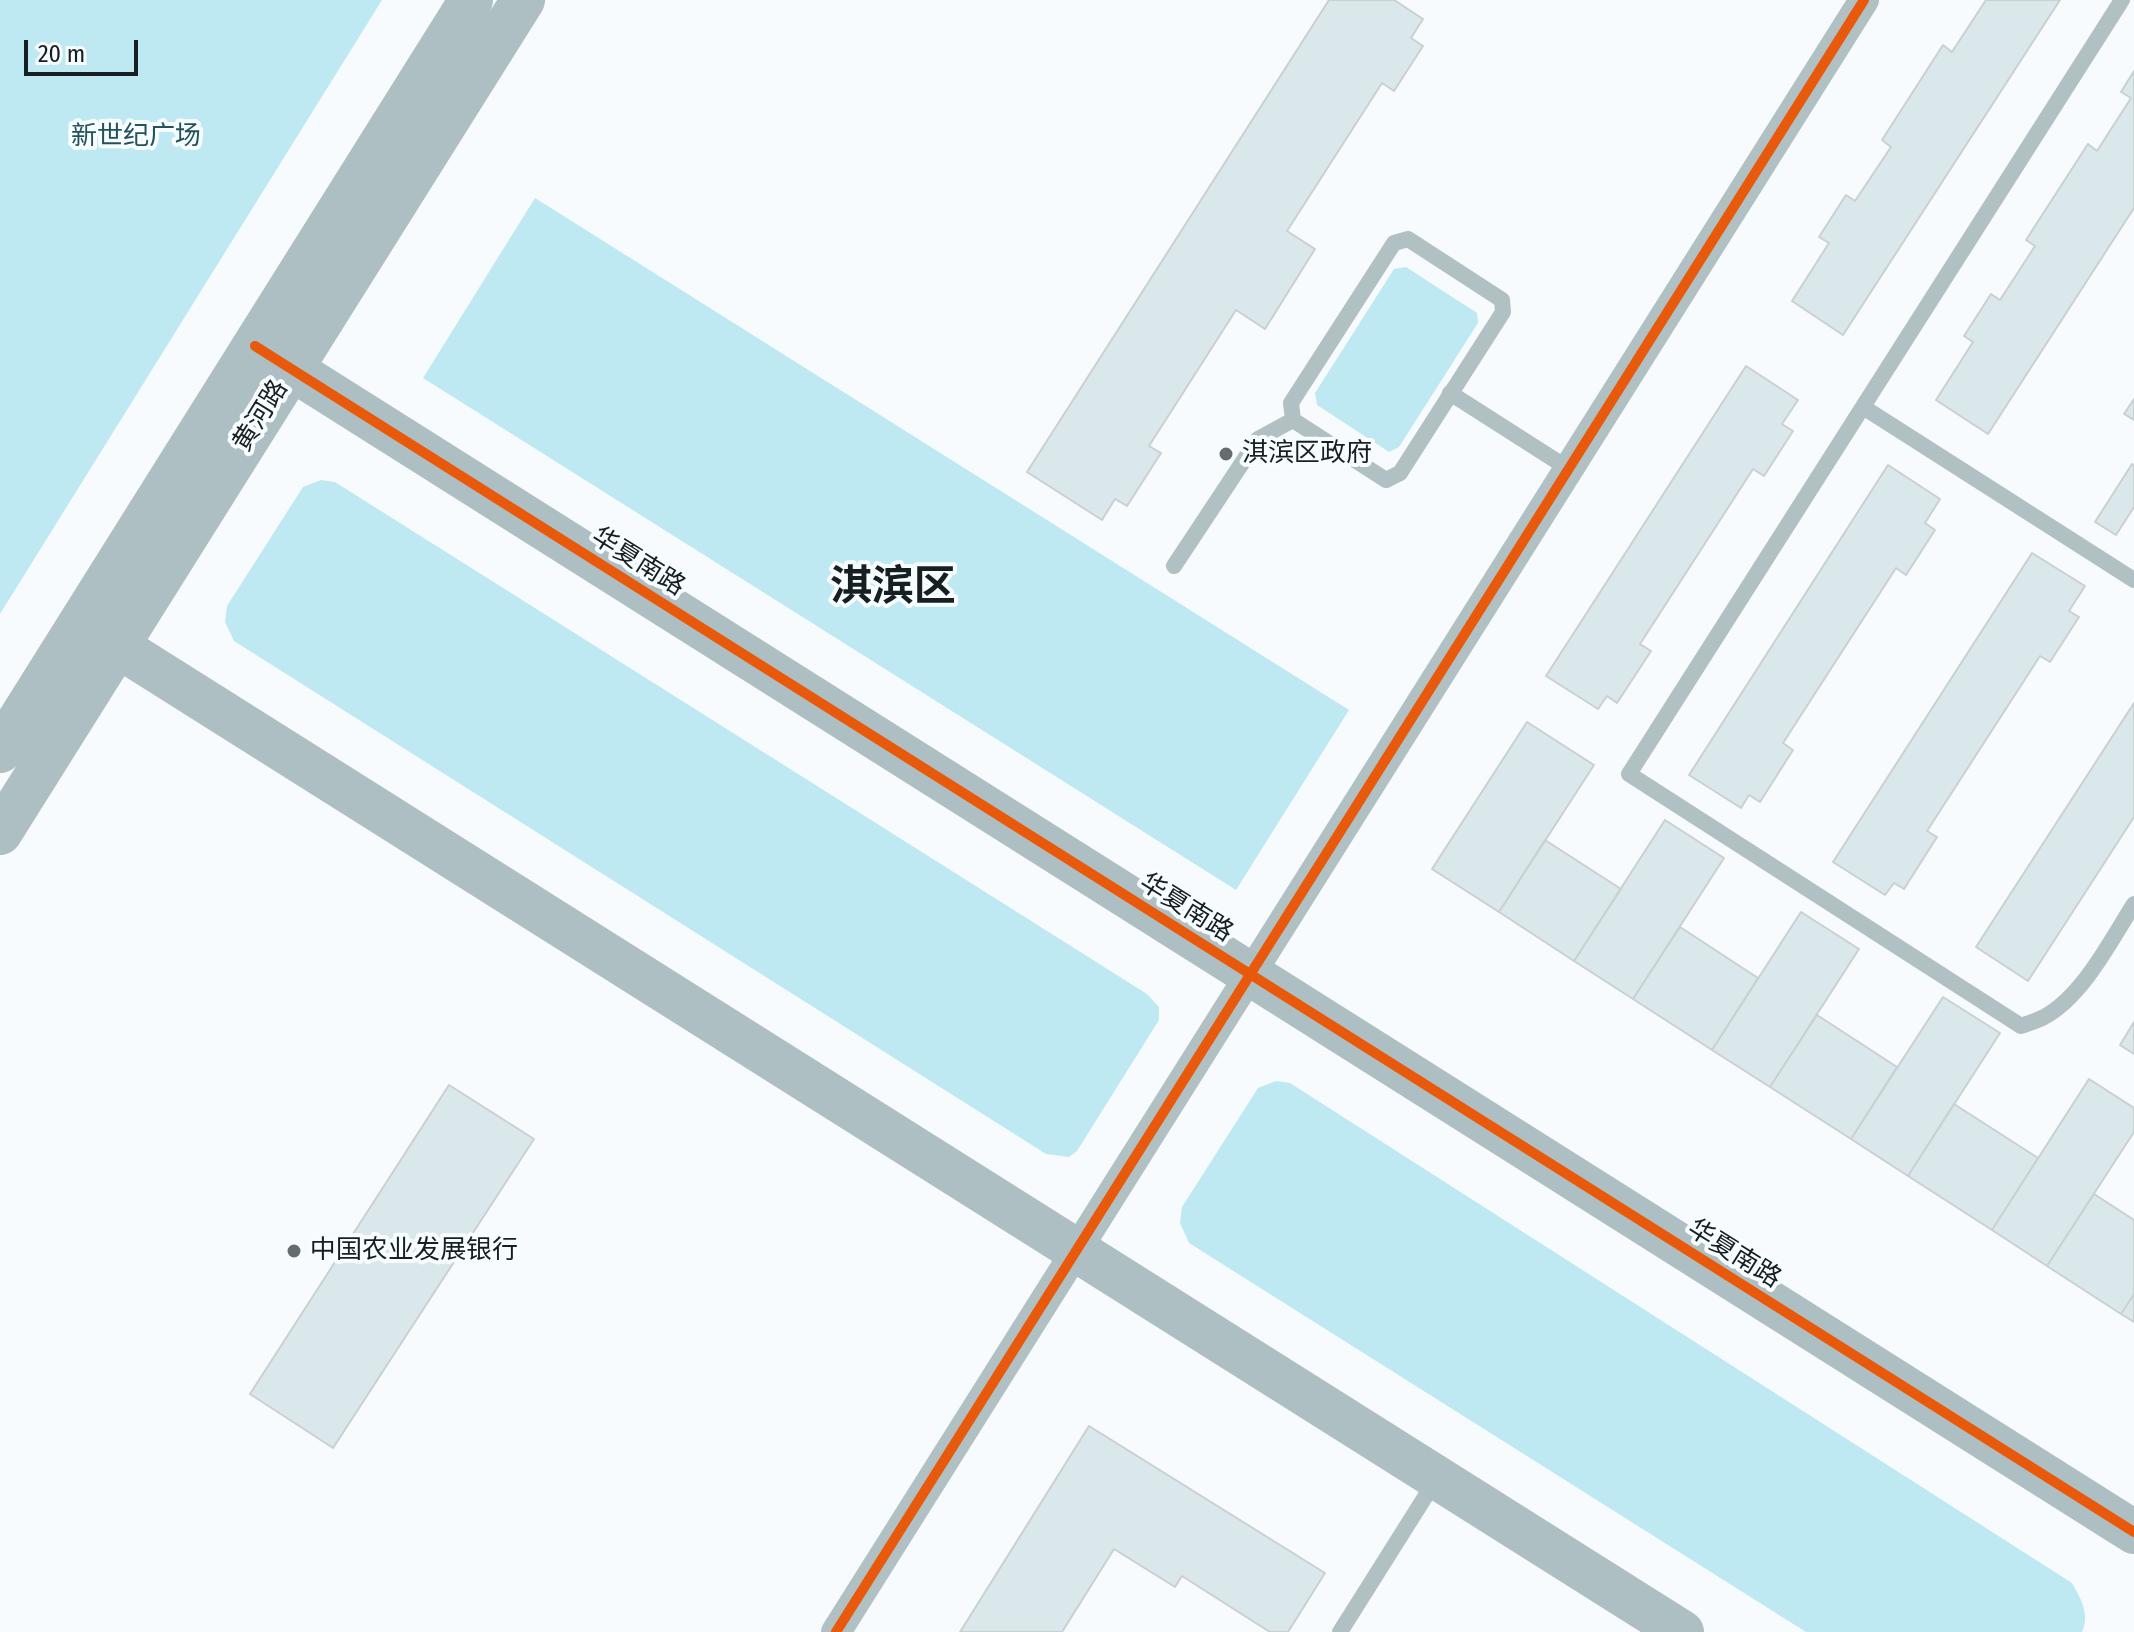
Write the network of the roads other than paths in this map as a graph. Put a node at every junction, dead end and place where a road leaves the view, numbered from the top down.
1 (471, 0) edge
2 (523, 0) edge
3 (1864, 0) edge
4 (2122, 0) edge
5 (255, 346) junction
6 (291, 369) junction
7 (1450, 393) junction
8 (1863, 407) junction
9 (1293, 420) junction
10 (1569, 469) junction
11 (1174, 566) dead end
12 (2134, 580) edge
13 (81, 623) junction
14 (117, 646) junction
15 (0, 751) edge
16 (0, 833) edge
17 (2134, 904) edge
18 (1250, 975) junction
19 (1077, 1250) junction
20 (1437, 1478) junction
21 (2134, 1532) edge
22 (836, 1632) edge
23 (1340, 1632) edge
24 (1682, 1632) edge

1 - 5 street, 黄河路
2 - 6 street, 黄河路
3 - 10 street
4 - 8 lane
5 - 6 street, 华夏南路
5 - 13 street, 黄河路
6 - 14 street, 黄河路
6 - 18 street, 华夏南路
7 - 9 lane
7 - 9 lane
7 - 10 lane
8 - 12 lane
8 - 17 lane
9 - 11 lane
10 - 18 street
13 - 14 street
13 - 15 street, 黄河路
14 - 16 street, 黄河路
14 - 19 street
18 - 19 street
18 - 21 street, 华夏南路
19 - 20 street
19 - 22 street
20 - 23 lane
20 - 24 street

